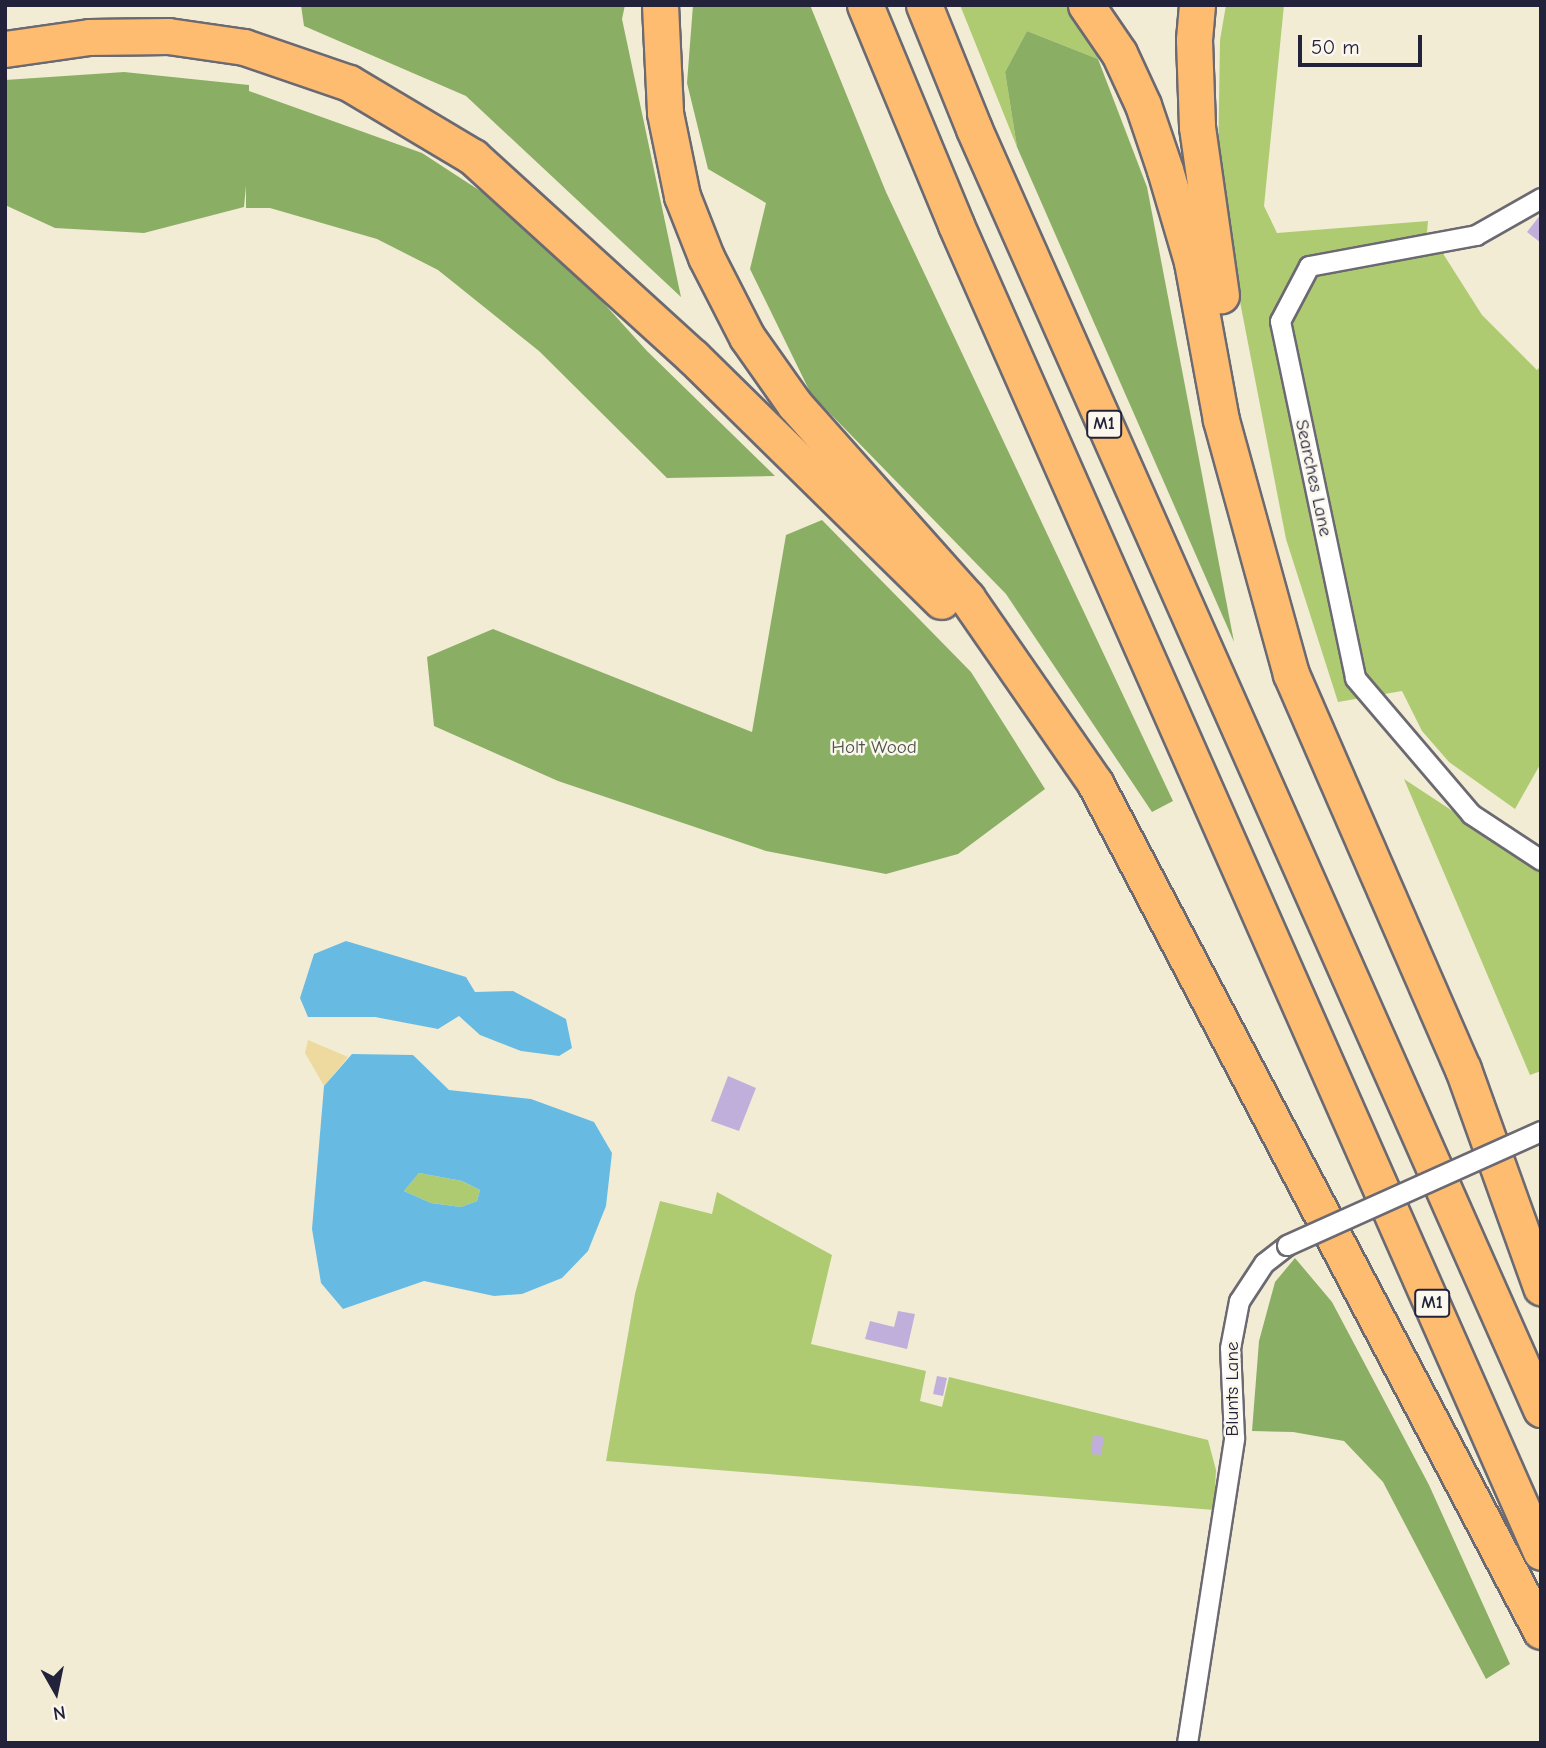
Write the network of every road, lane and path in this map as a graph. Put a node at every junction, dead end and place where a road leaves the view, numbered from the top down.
1 (660, 5) edge
2 (865, 5) edge
3 (924, 5) edge
4 (1086, 5) edge
5 (1198, 5) edge
6 (5, 49) edge
7 (1541, 198) edge
8 (1261, 572) junction
9 (1061, 729) junction
10 (1541, 860) edge
11 (1541, 1131) edge
12 (1541, 1287) edge
13 (1541, 1409) edge
14 (1541, 1552) edge
15 (1541, 1631) edge
16 (1187, 1743) edge

1 - 9 highway
2 - 14 highway, M1
3 - 13 highway, M1
4 - 8 highway
5 - 8 highway
6 - 9 highway
7 - 10 street, Searches Lane
8 - 12 highway
9 - 15 highway
11 - 16 street, Blunts Lane, bridge

